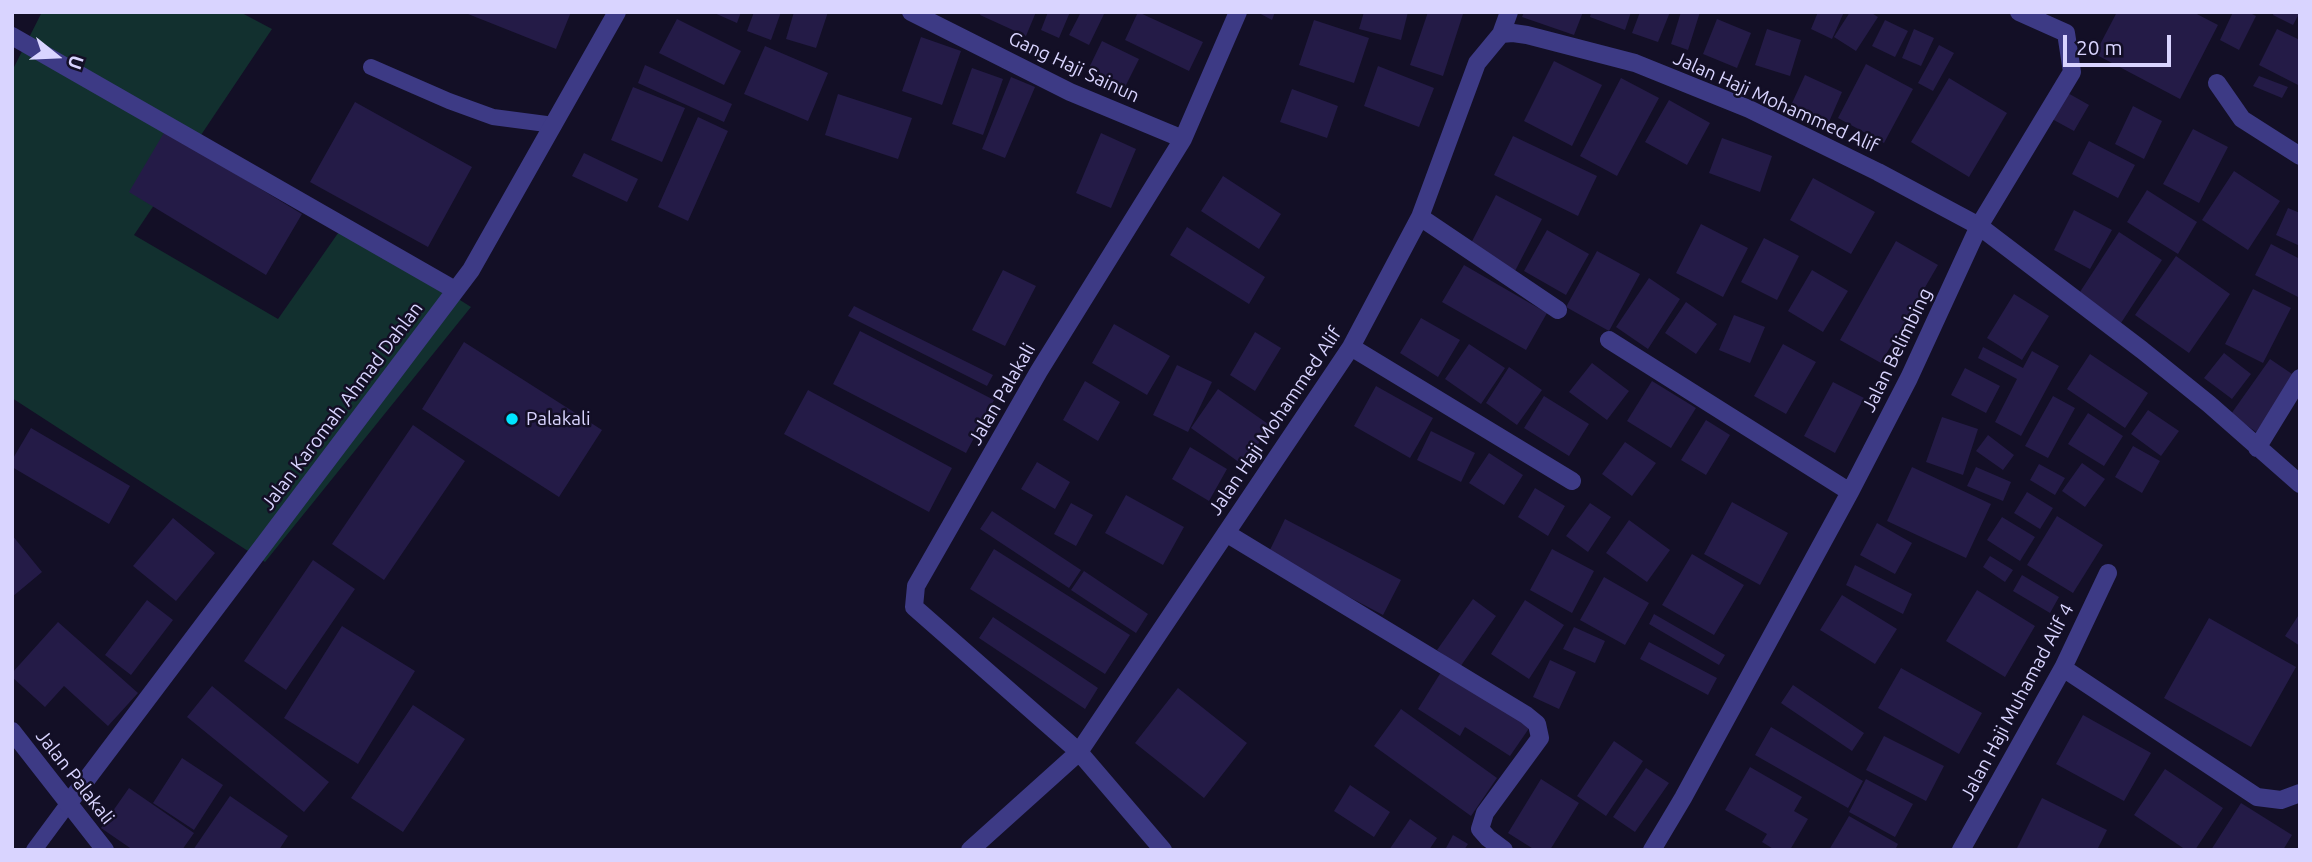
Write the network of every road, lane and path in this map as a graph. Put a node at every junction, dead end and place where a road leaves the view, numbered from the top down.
1 (617, 12) edge
2 (911, 12) edge
3 (1238, 12) edge
4 (1509, 12) edge
5 (2019, 12) edge
6 (935, 17) edge
7 (1502, 34) junction
8 (12, 36) edge
9 (371, 66) dead end
10 (2217, 83) dead end
11 (554, 125) junction
12 (1183, 139) junction
13 (2300, 156) edge
14 (1420, 217) junction
15 (1979, 226) junction
16 (455, 290) junction
17 (1558, 310) dead end
18 (1609, 340) dead end
19 (1351, 347) junction
20 (2300, 378) edge
21 (2257, 448) junction
22 (1572, 481) dead end
23 (2300, 484) edge
24 (1850, 492) junction
25 (1226, 533) junction
26 (2108, 573) dead end
27 (2063, 668) junction
28 (12, 731) edge
29 (1079, 752) junction
30 (2300, 793) edge
31 (68, 804) junction
32 (34, 850) edge
33 (105, 850) edge
34 (970, 850) edge
35 (1163, 850) edge
36 (1504, 850) edge
37 (1653, 850) edge
38 (1961, 850) edge

1 - 11 street, Jalan Karomah Ahmad Dahlan
2 - 6 street, Gang Haji Sainun
3 - 12 street, Jalan Palakali
4 - 7 street
5 - 15 street, Jalan Belimbing
6 - 12 street, Gang Haji Sainun
7 - 14 street, Jalan Haji Mohammed Alif
7 - 15 street, Jalan Haji Mohammed Alif
8 - 16 street
9 - 11 lane
10 - 13 street
11 - 16 street, Jalan Karomah Ahmad Dahlan
12 - 29 street, Jalan Palakali
14 - 17 street
14 - 19 street, Jalan Haji Mohammed Alif
15 - 21 street, Jalan Haji Mohammed Alif
15 - 24 street, Jalan Belimbing
16 - 31 street, Jalan Karomah Ahmad Dahlan
18 - 24 street
19 - 22 street
19 - 25 street, Jalan Haji Mohammed Alif
20 - 21 street
21 - 23 street, Jalan Haji Mohammed Alif
24 - 37 street, Jalan Belimbing
25 - 29 street, Jalan Haji Mohammed Alif
25 - 36 street
26 - 27 street, Jalan Haji Muhamad Alif 4
27 - 30 street
27 - 38 street, Jalan Haji Muhamad Alif 4
28 - 31 street, Jalan Palakali
29 - 34 street, Jalan Haji Mohammed Alif
29 - 35 street
31 - 32 lane
31 - 33 street, Jalan Palakali

